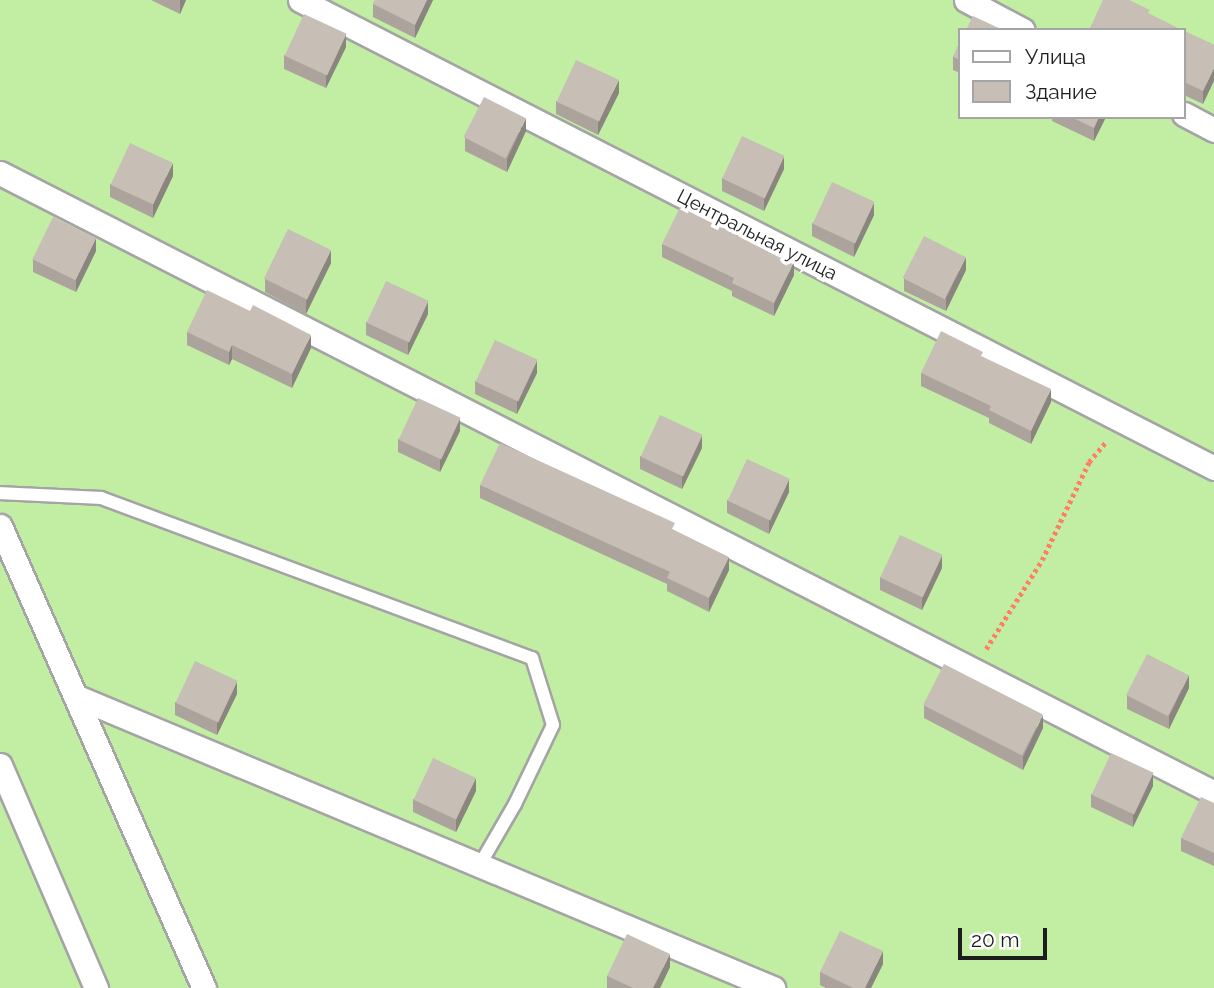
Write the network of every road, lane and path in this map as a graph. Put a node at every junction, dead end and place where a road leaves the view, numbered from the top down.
1 (300, 0) edge
2 (966, 0) edge
3 (1019, 28) edge
4 (1186, 115) edge
5 (1214, 130) edge
6 (0, 173) edge
7 (1123, 423) junction
8 (1214, 468) edge
9 (0, 493) edge
10 (0, 526) edge
11 (984, 678) junction
12 (75, 696) junction
13 (0, 765) edge
14 (1214, 793) edge
15 (479, 866) junction
16 (96, 988) edge
17 (204, 988) edge
18 (773, 988) edge

1 - 7 street, Центральная улица
2 - 3 street
4 - 5 street
6 - 11 street
7 - 8 street, Центральная улица
7 - 11 path
9 - 15 lane
10 - 12 street
11 - 14 street
12 - 15 street
12 - 17 street
13 - 16 street
15 - 18 street

